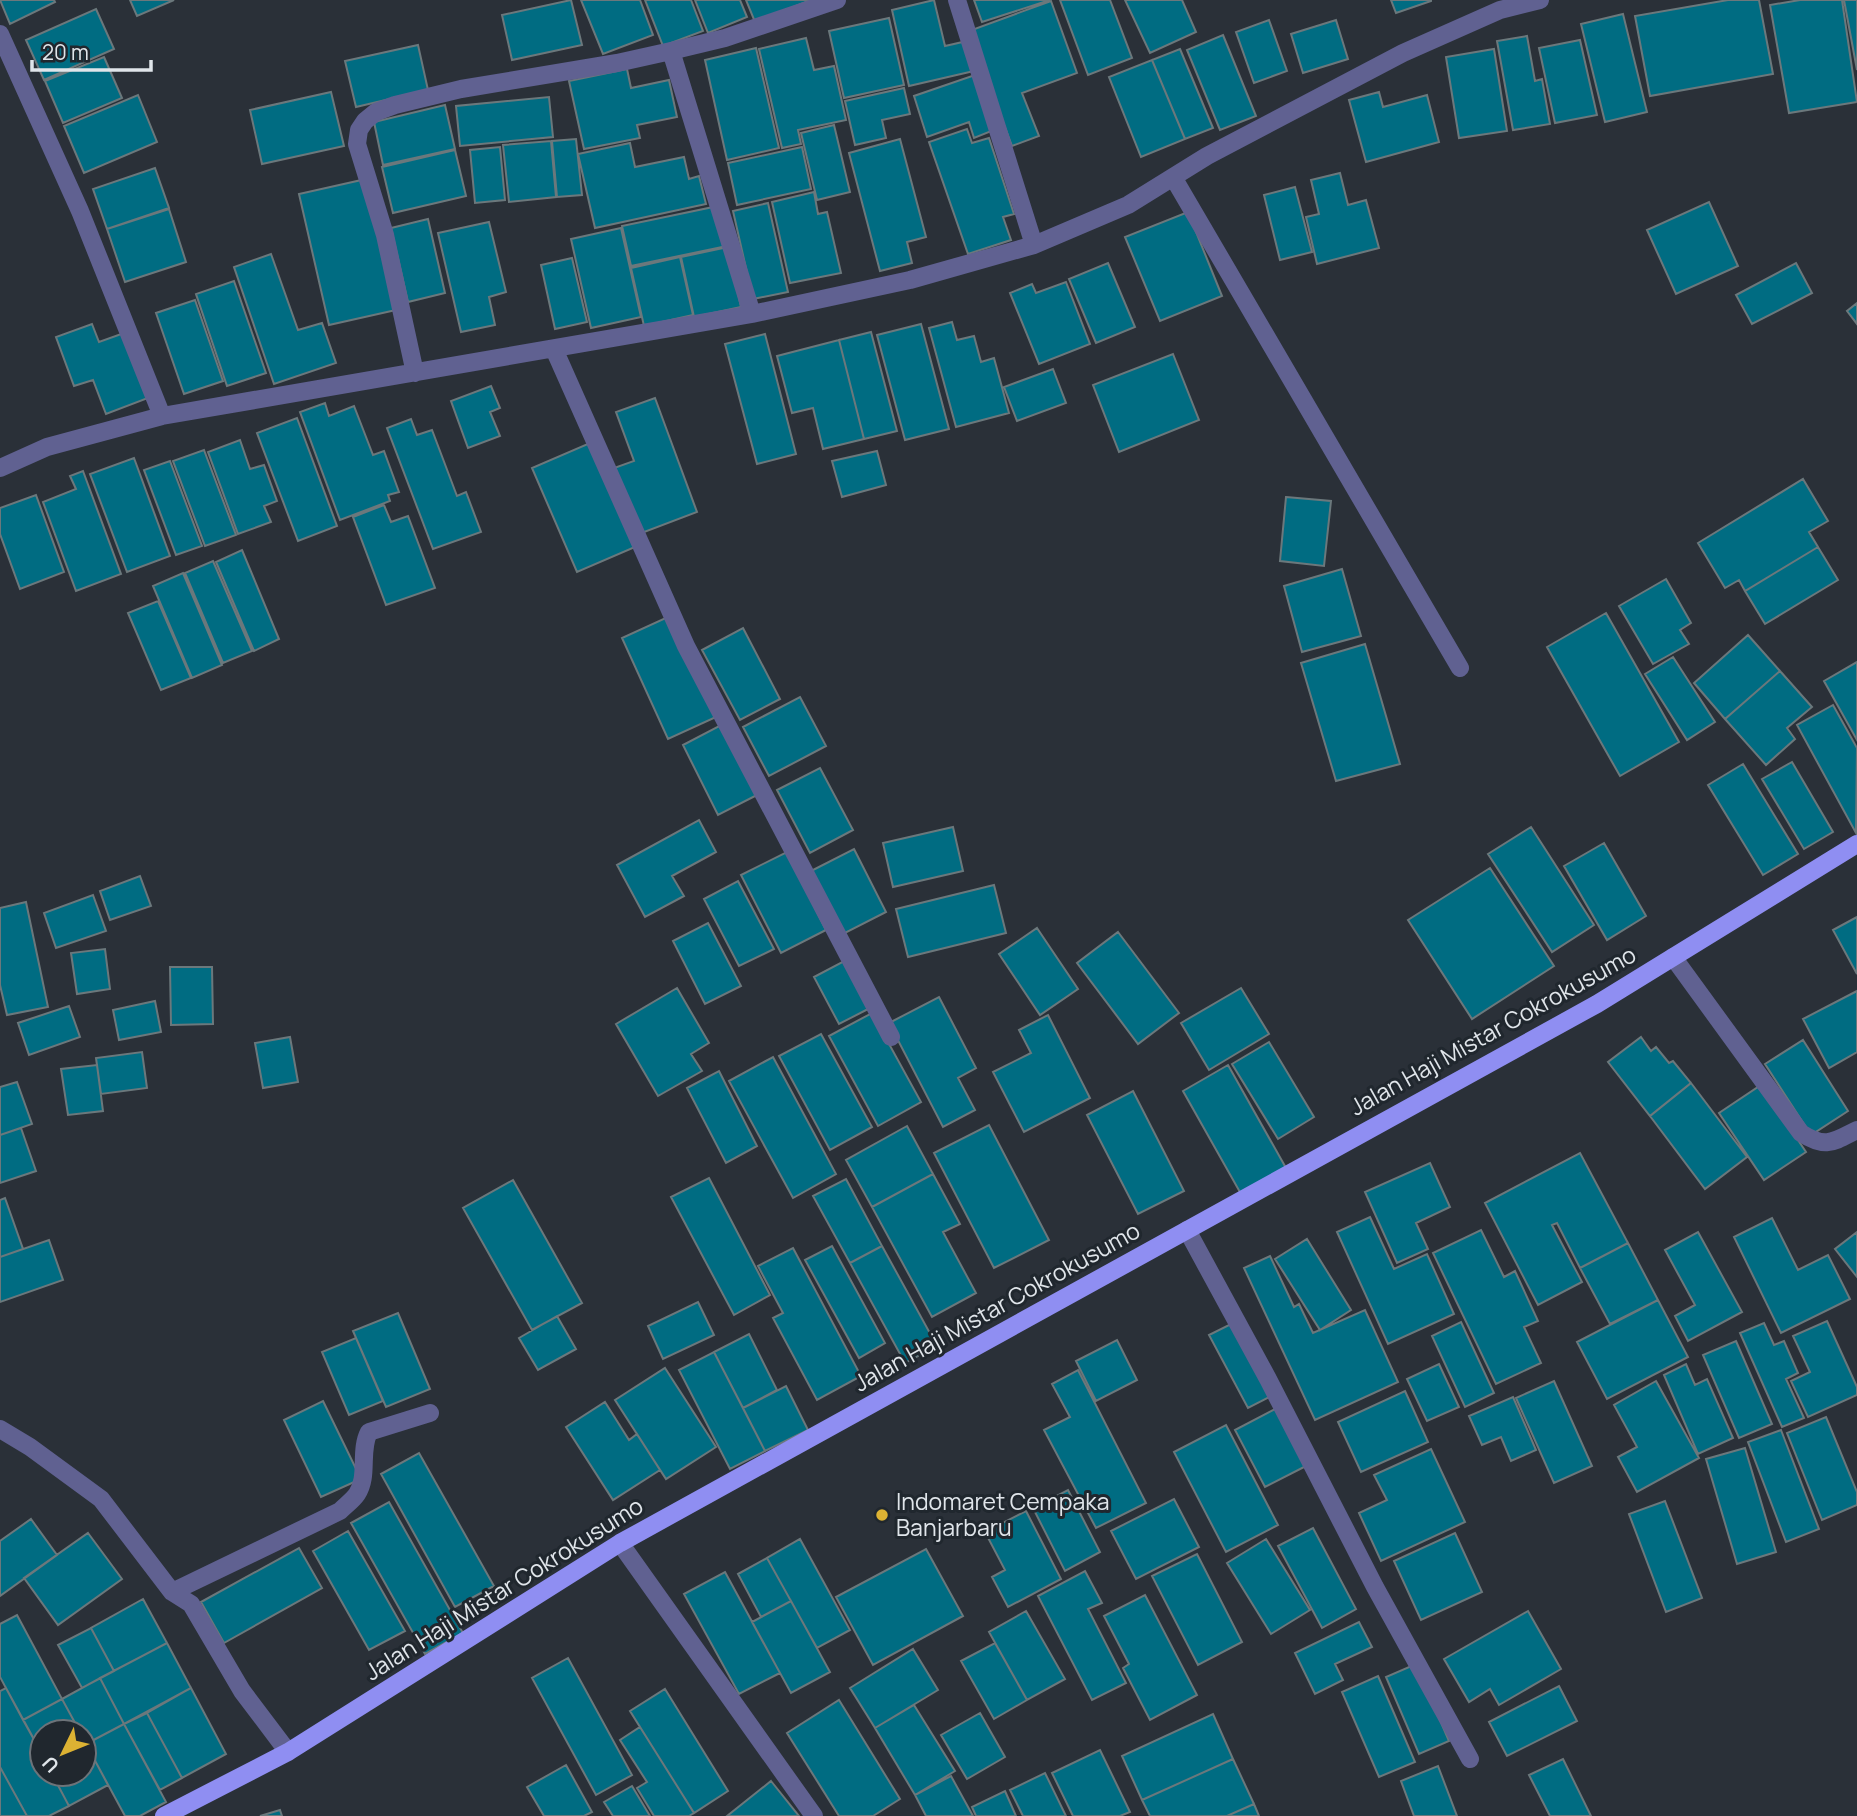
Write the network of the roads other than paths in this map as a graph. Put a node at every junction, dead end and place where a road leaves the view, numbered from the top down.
1 (837, 0) edge
2 (957, 0) edge
3 (1540, 0) edge
4 (1498, 5) edge
5 (0, 34) edge
6 (671, 51) junction
7 (1173, 177) junction
8 (1034, 245) junction
9 (752, 314) junction
10 (554, 349) junction
11 (415, 373) junction
12 (162, 416) junction
13 (0, 468) edge
14 (1460, 668) dead end
15 (1857, 844) edge
16 (1673, 957) junction
17 (891, 1037) dead end
18 (1857, 1130) edge
19 (1187, 1230) junction
20 (430, 1413) dead end
21 (0, 1429) edge
22 (620, 1544) junction
23 (172, 1592) junction
24 (288, 1752) junction
25 (1470, 1759) dead end
26 (164, 1816) edge
27 (814, 1816) edge

1 - 6 street
2 - 8 street
3 - 4 street
4 - 7 street
5 - 12 street
6 - 9 street
6 - 11 street
7 - 8 street
7 - 14 street
8 - 9 street
9 - 10 street
10 - 11 street
10 - 17 street
11 - 12 street
12 - 13 street
15 - 16 main road, Jalan Haji Mistar Cokrokusumo
16 - 18 street
16 - 19 main road, Jalan Haji Mistar Cokrokusumo
19 - 22 main road, Jalan Haji Mistar Cokrokusumo
19 - 25 street
20 - 23 street
21 - 23 street
22 - 24 main road, Jalan Haji Mistar Cokrokusumo
22 - 27 street
23 - 24 street
24 - 26 main road, Jalan Haji Mistar Cokrokusumo

